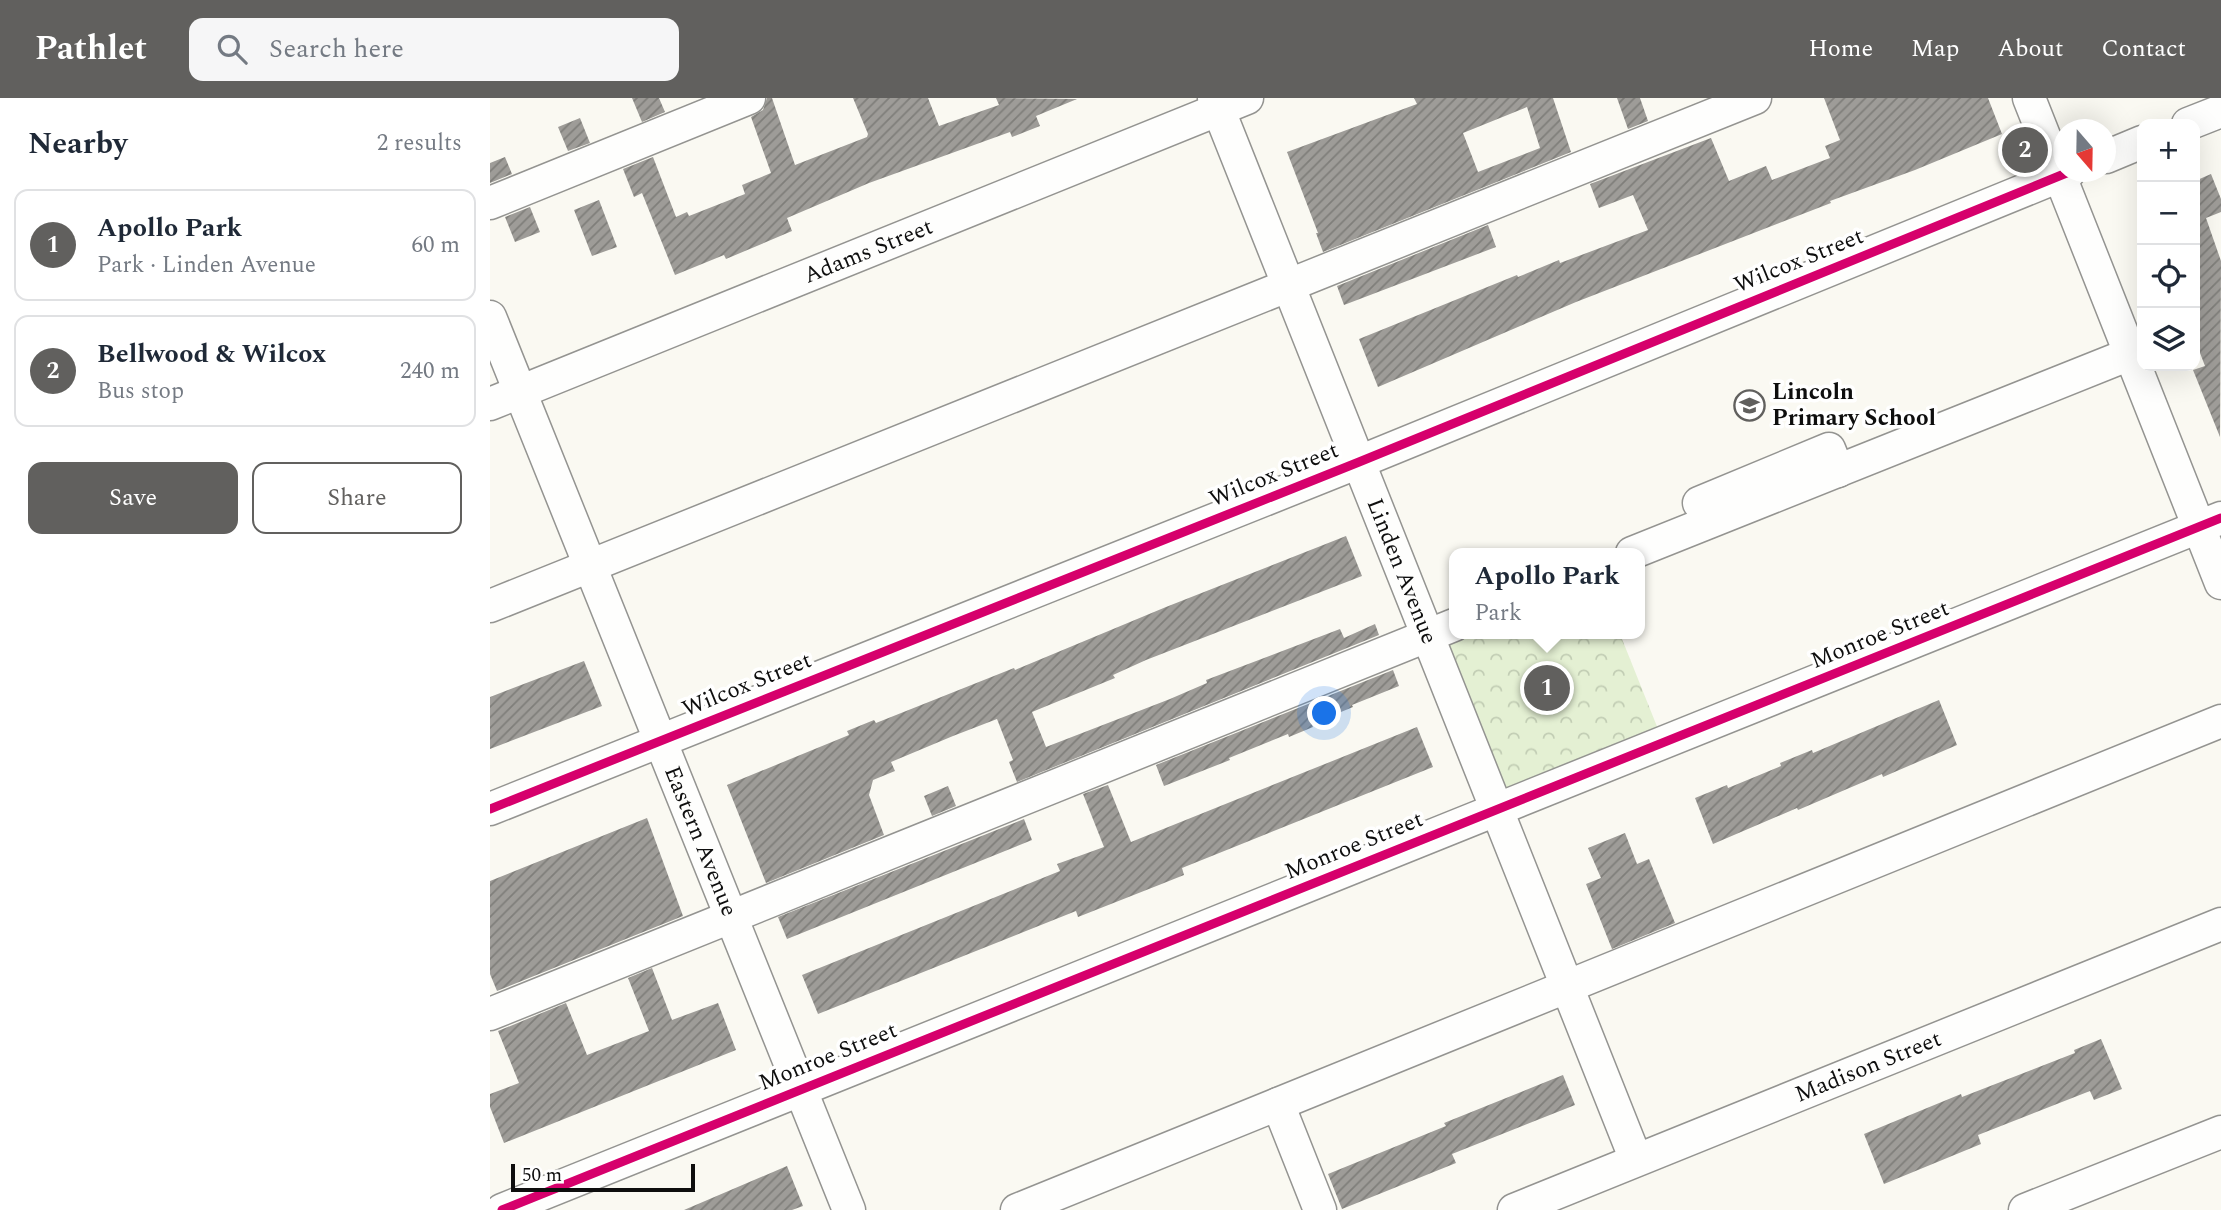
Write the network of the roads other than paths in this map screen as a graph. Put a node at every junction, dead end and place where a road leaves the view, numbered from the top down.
1 (750, 98) edge
2 (1755, 98) edge
3 (2029, 98) edge
4 (1226, 102) edge
5 (2220, 113) edge
6 (2200, 120) edge
7 (2137, 144) edge
8 (2053, 148) edge
9 (2116, 153) edge
10 (2053, 178) edge
11 (2068, 182) edge
12 (490, 203) edge
13 (1288, 285) junction
14 (490, 317) edge
15 (2130, 354) junction
16 (520, 392) junction
17 (490, 404) edge
18 (1359, 462) junction
19 (1838, 471) junction
20 (1699, 503) dead end
21 (2210, 523) edge
22 (1645, 548) edge
23 (590, 565) junction
24 (2221, 583) edge
25 (490, 606) edge
26 (1441, 630) edge
27 (2221, 721) edge
28 (661, 740) junction
29 (490, 809) edge
30 (1497, 810) junction
31 (731, 915) junction
32 (2221, 924) edge
33 (1567, 986) junction
34 (490, 1014) edge
35 (801, 1089) junction
36 (1278, 1104) junction
37 (2221, 1132) edge
38 (1636, 1160) junction
39 (502, 1210) edge
40 (849, 1210) edge
41 (1017, 1210) edge
42 (1320, 1210) edge
43 (1514, 1210) edge
44 (2025, 1210) edge

1 - 12 street
2 - 13 street
3 - 8 street
4 - 13 street, Linden Avenue
4 - 16 street, Adams Street
5 - 6 street
7 - 9 street
10 - 18 street, Wilcox Street
11 - 15 street
13 - 18 street, Linden Avenue
13 - 23 street
14 - 16 street, Eastern Avenue
15 - 19 street
15 - 21 street
16 - 17 street, Adams Street
16 - 23 street, Eastern Avenue
18 - 26 street, Linden Avenue
18 - 28 street, Wilcox Street
19 - 20 street
19 - 22 street
21 - 24 street
21 - 30 street, Monroe Street
23 - 25 street
23 - 28 street, Eastern Avenue
26 - 30 street, Linden Avenue
26 - 31 street
27 - 33 street
28 - 29 street, Wilcox Street
28 - 31 street, Eastern Avenue
30 - 33 street, Linden Avenue
30 - 35 street, Monroe Street
31 - 34 street
31 - 35 street, Eastern Avenue
32 - 38 street, Madison Street
33 - 36 street
33 - 38 street, Linden Avenue
35 - 39 street, Monroe Street
35 - 40 street, Eastern Avenue
36 - 41 street
36 - 42 street
37 - 44 street
38 - 43 street, Madison Street

